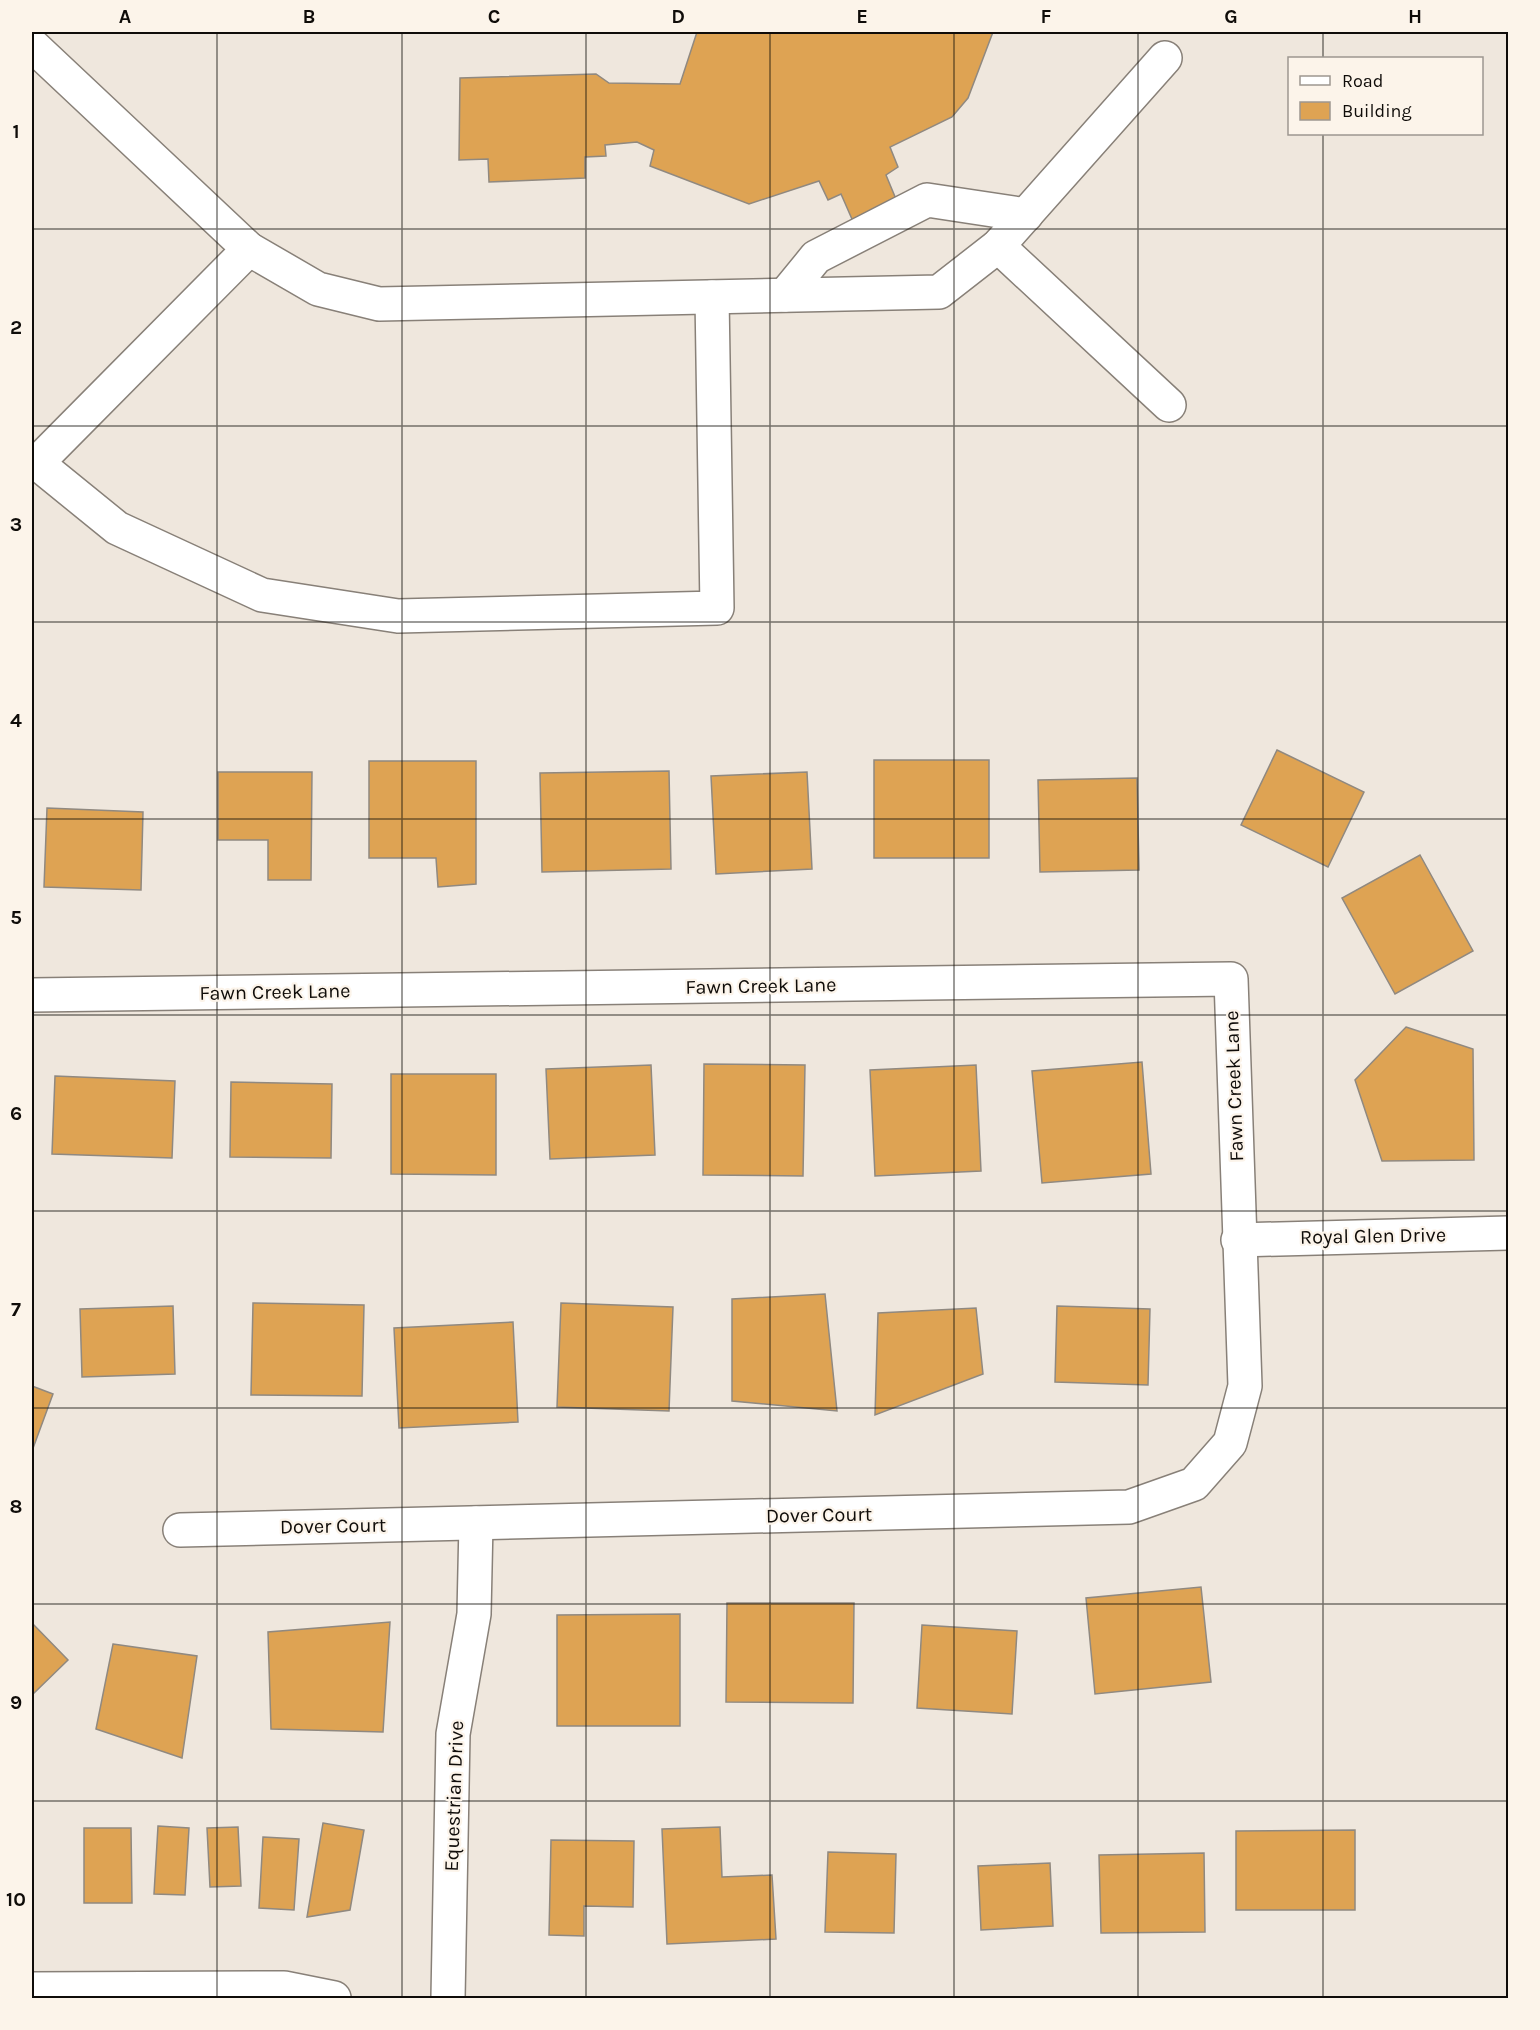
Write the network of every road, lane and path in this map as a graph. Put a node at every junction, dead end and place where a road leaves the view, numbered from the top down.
1 (32, 45) edge
2 (1165, 58) dead end
3 (1026, 215) junction
4 (998, 246) junction
5 (249, 249) junction
6 (785, 295) junction
7 (712, 297) junction
8 (1169, 405) dead end
9 (32, 995) edge
10 (1509, 1233) edge
11 (1238, 1240) junction
12 (476, 1523) junction
13 (180, 1530) dead end
14 (32, 1989) edge
15 (334, 1998) edge
16 (448, 1998) edge

1 - 5 street
2 - 3 street
3 - 4 street
3 - 6 street
4 - 6 street
4 - 8 street
5 - 7 street
5 - 7 street
6 - 7 street
9 - 11 street, Fawn Creek Lane
10 - 11 street, Royal Glen Drive
11 - 12 street, Dover Court
12 - 13 street, Dover Court
12 - 16 street, Equestrian Drive
14 - 15 street

